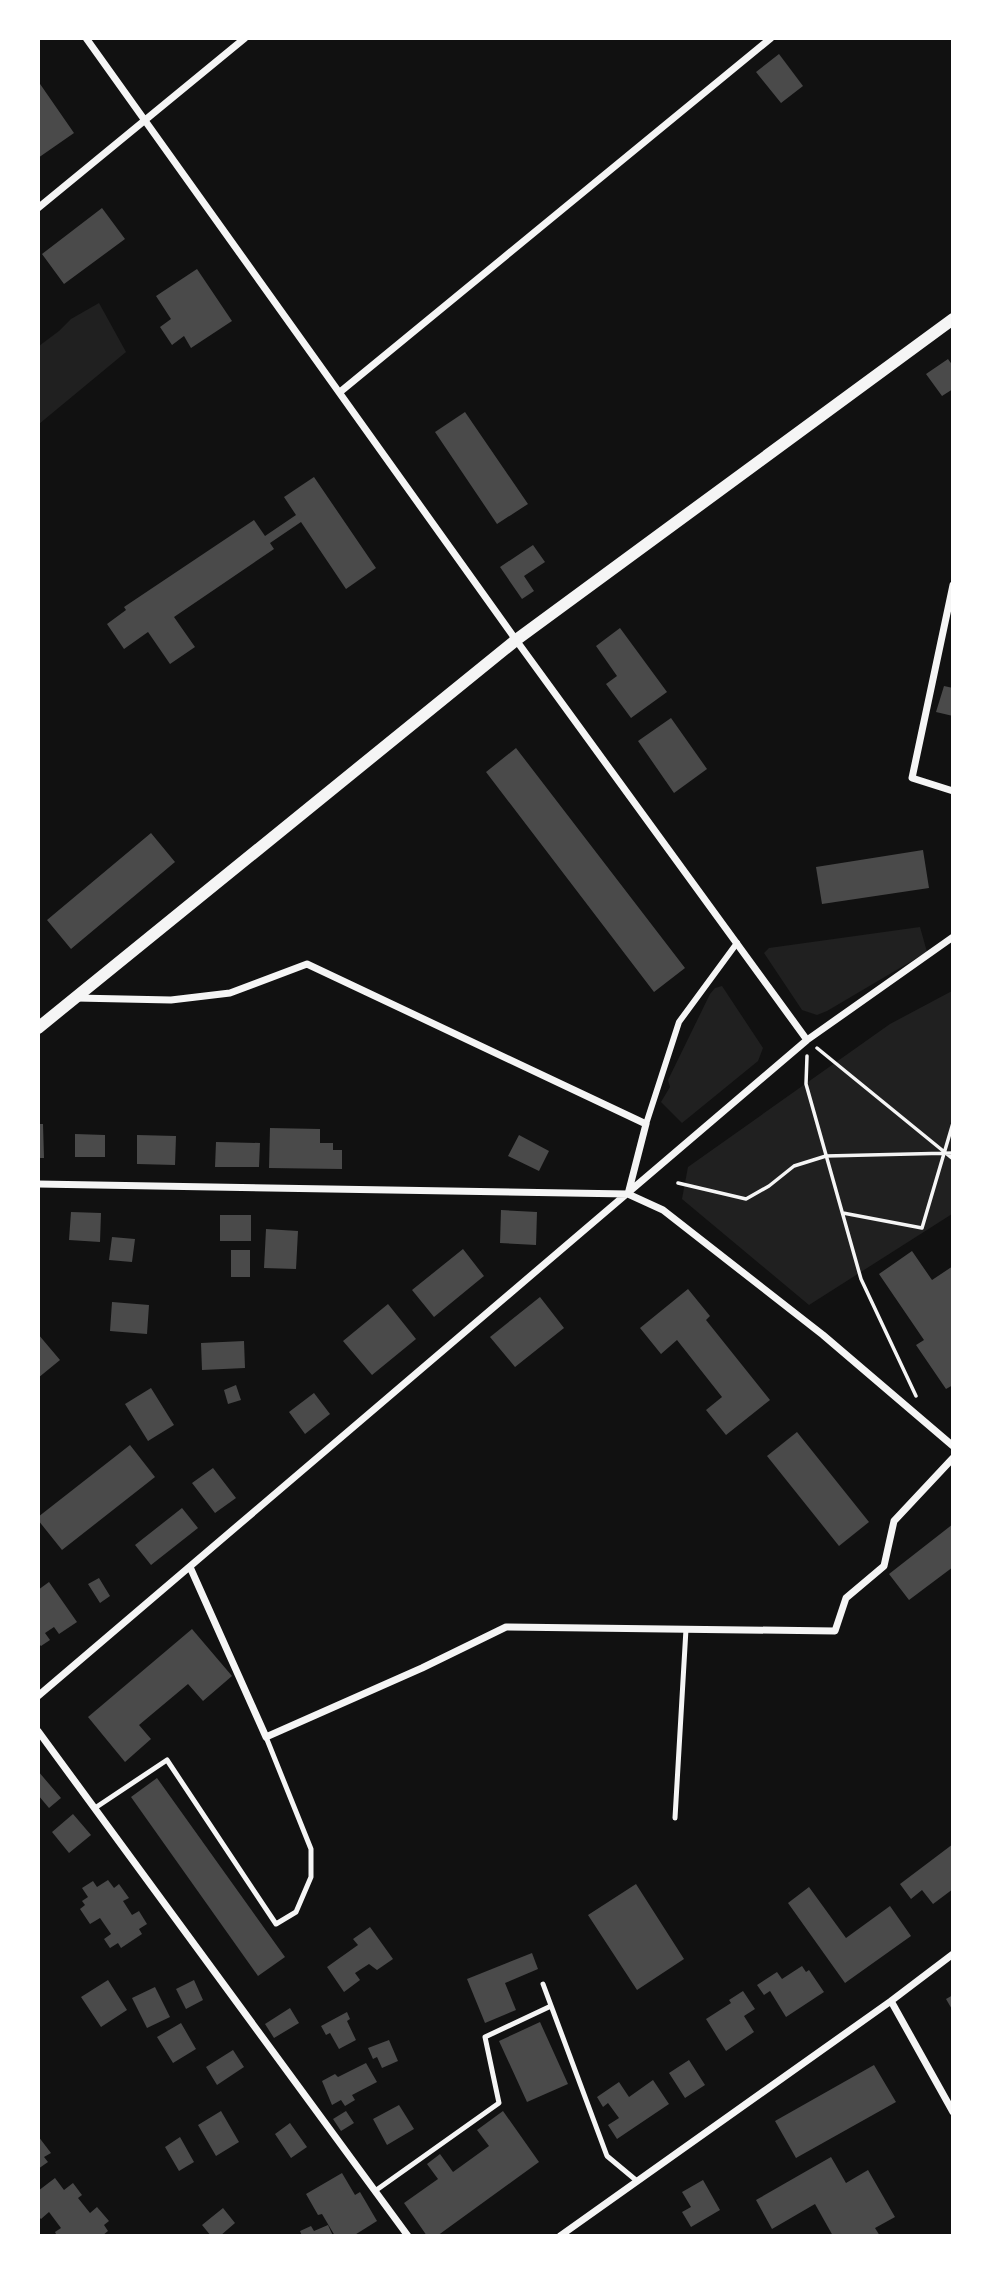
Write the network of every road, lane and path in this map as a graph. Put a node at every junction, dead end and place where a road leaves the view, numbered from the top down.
1 (86, 38) edge
2 (245, 38) edge
3 (771, 38) edge
4 (143, 120) junction
5 (38, 208) edge
6 (953, 319) edge
7 (340, 392) junction
8 (953, 584) edge
9 (516, 640) junction
10 (953, 792) edge
11 (953, 937) edge
12 (737, 943) junction
13 (76, 998) junction
14 (38, 1028) edge
15 (807, 1040) junction
16 (953, 1123) edge
17 (646, 1124) junction
18 (944, 1153) junction
19 (953, 1153) edge
20 (826, 1156) junction
21 (953, 1159) edge
22 (678, 1183) dead end
23 (38, 1184) edge
24 (628, 1194) junction
25 (842, 1213) junction
26 (920, 1403) dead end
27 (953, 1446) edge
28 (953, 1458) edge
29 (190, 1567) junction
30 (687, 1629) junction
31 (38, 1696) edge
32 (38, 1731) edge
33 (266, 1737) junction
34 (95, 1808) junction
35 (675, 1818) dead end
36 (953, 1954) edge
37 (543, 1984) dead end
38 (891, 2001) junction
39 (551, 2006) junction
40 (953, 2112) edge
41 (637, 2181) junction
42 (375, 2191) junction
43 (408, 2235) edge
44 (561, 2235) edge

1 - 4 street
2 - 4 street
3 - 7 street
4 - 5 street
4 - 7 street
6 - 9 street
7 - 9 street
8 - 10 street
9 - 12 street
9 - 13 street
11 - 15 street
12 - 15 street
12 - 17 street
13 - 14 street
13 - 17 street
15 - 18 path
15 - 20 path
15 - 24 street
16 - 18 path
17 - 24 street
18 - 19 path
18 - 20 path
18 - 21 path
18 - 25 path
20 - 22 path
20 - 25 path
23 - 24 street
24 - 27 street
24 - 29 street
25 - 26 path
28 - 30 street
29 - 31 street
29 - 33 street
30 - 33 street
30 - 35 lane
32 - 34 street
33 - 34 lane
34 - 42 street
36 - 38 street
37 - 39 lane
38 - 40 street
38 - 41 street
39 - 41 lane
39 - 42 lane
41 - 44 street
42 - 43 street

